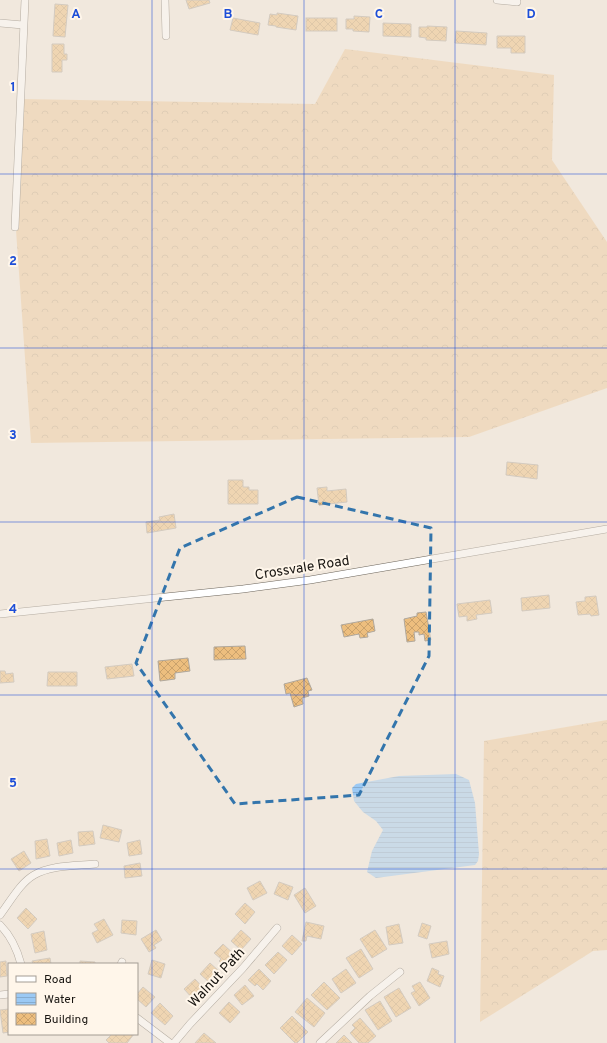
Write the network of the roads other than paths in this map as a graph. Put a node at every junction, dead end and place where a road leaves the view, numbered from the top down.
1 (25, 0) edge
2 (165, 0) edge
3 (497, 0) edge
4 (517, 2) dead end
5 (0, 23) edge
6 (22, 25) junction
7 (166, 36) dead end
8 (14, 228) dead end
9 (607, 529) edge
10 (0, 614) edge
11 (95, 864) dead end
12 (0, 915) edge
13 (0, 925) edge
14 (276, 928) dead end
15 (21, 963) edge
16 (400, 972) dead end
17 (138, 1019) edge
18 (170, 1043) edge
19 (174, 1043) edge
20 (320, 1043) edge

1 - 6 street
2 - 7 street
3 - 4 street
5 - 6 street
6 - 8 street
9 - 10 street, Crossvale Road
11 - 12 street
13 - 15 street
14 - 19 street, Walnut Path
16 - 20 street
17 - 18 street

